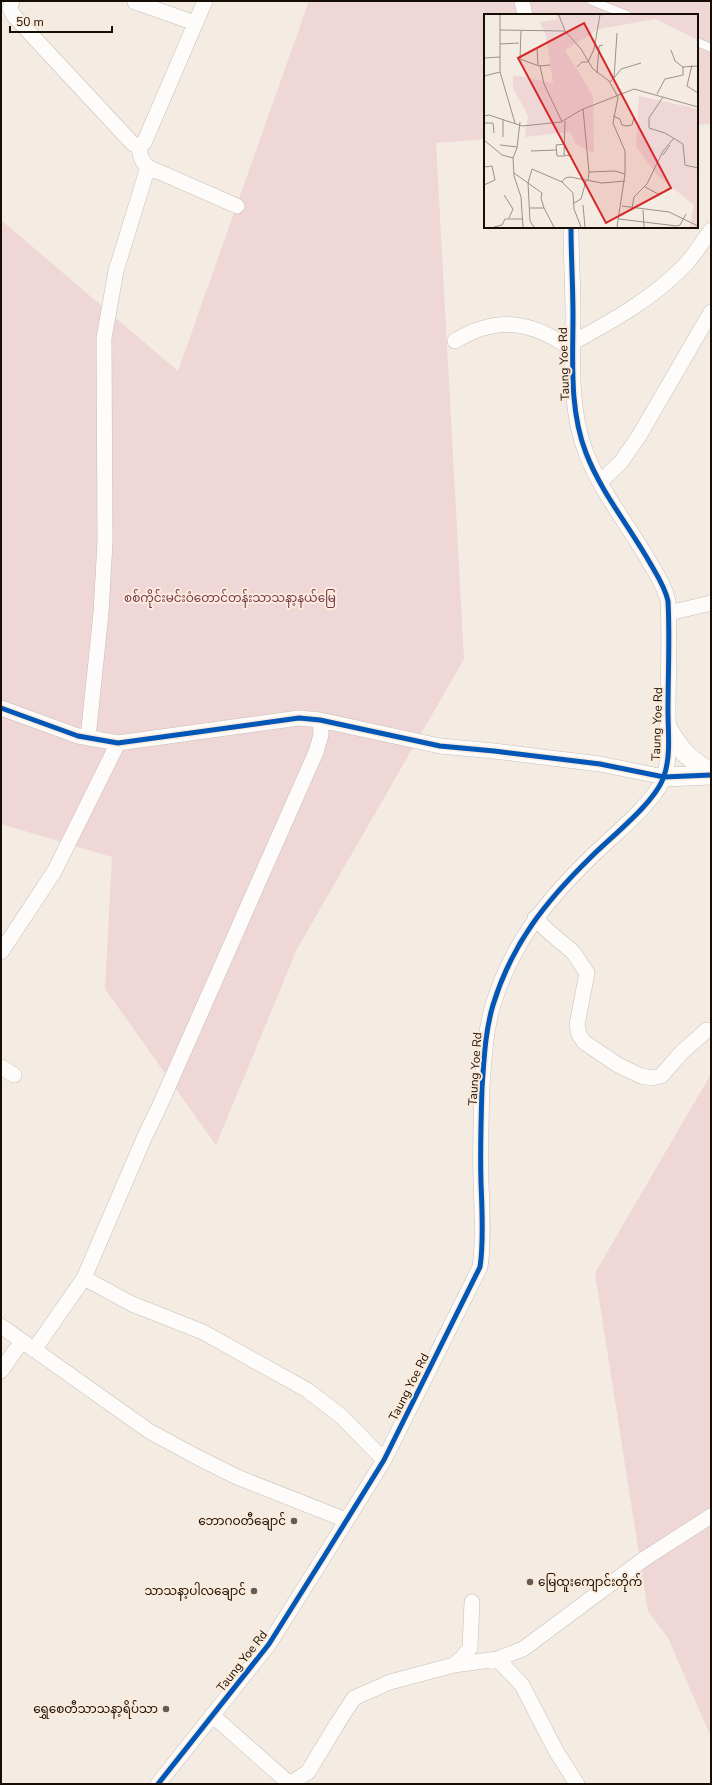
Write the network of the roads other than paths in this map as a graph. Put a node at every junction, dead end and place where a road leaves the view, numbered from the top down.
1 (11, 1) edge
2 (205, 1) edge
3 (522, 1) edge
4 (592, 1) edge
5 (135, 2) dead end
6 (525, 14) edge
7 (624, 14) edge
8 (195, 23) junction
9 (698, 42) edge
10 (709, 47) dead end
11 (140, 147) junction
12 (148, 167) junction
13 (237, 206) dead end
14 (571, 228) edge
15 (711, 230) edge
16 (711, 312) edge
17 (455, 341) dead end
18 (572, 347) junction
19 (600, 482) junction
20 (711, 603) edge
21 (669, 613) junction
22 (1, 708) edge
23 (320, 720) junction
24 (668, 729) junction
25 (88, 738) junction
26 (118, 743) junction
27 (711, 774) edge
28 (664, 777) junction
29 (535, 918) junction
30 (6, 933) edge
31 (1, 952) edge
32 (707, 1030) dead end
33 (1, 1066) edge
34 (14, 1075) dead end
35 (84, 1278) junction
36 (1, 1326) edge
37 (28, 1345) junction
38 (1, 1371) edge
39 (384, 1460) junction
40 (711, 1516) edge
41 (346, 1520) junction
42 (472, 1602) dead end
43 (497, 1659) junction
44 (454, 1665) junction
45 (212, 1715) junction
46 (158, 1784) edge
47 (290, 1784) edge
48 (577, 1784) edge

1 - 11 street
2 - 8 street
3 - 6 street
4 - 7 lane
5 - 8 street
8 - 11 street
9 - 10 lane
11 - 12 street
12 - 13 street
12 - 25 street
14 - 18 street, Taung Yoe Rd
15 - 18 street
16 - 19 street
17 - 18 street
18 - 19 street, Taung Yoe Rd
19 - 21 street, Taung Yoe Rd
20 - 21 street
21 - 24 street, Taung Yoe Rd
22 - 25 street
23 - 26 street
23 - 28 street
23 - 35 street
24 - 27 street
24 - 28 street, Taung Yoe Rd
25 - 26 street
26 - 30 street
27 - 28 street
28 - 29 street, Taung Yoe Rd
29 - 32 street
29 - 39 street, Taung Yoe Rd
30 - 31 street
33 - 34 street
35 - 37 street
35 - 39 street
36 - 37 street
37 - 38 street
37 - 41 street
39 - 41 street, Taung Yoe Rd
40 - 43 street
41 - 45 street, Taung Yoe Rd
42 - 44 street
43 - 44 street
43 - 48 street
44 - 47 street
45 - 46 street, Taung Yoe Rd
45 - 47 street

